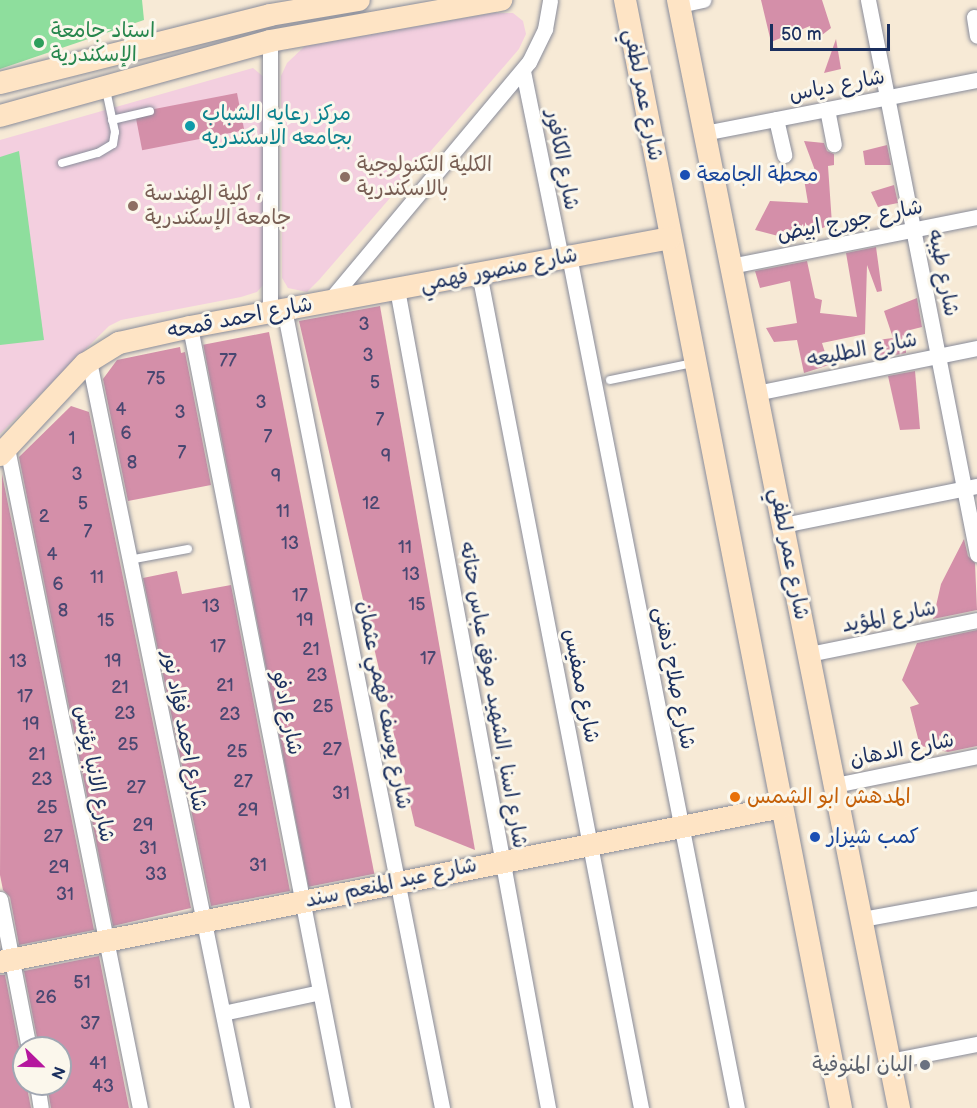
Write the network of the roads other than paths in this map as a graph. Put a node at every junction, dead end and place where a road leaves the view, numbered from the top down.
1 (359, 0) edge
2 (501, 0) edge
3 (550, 0) edge
4 (625, 0) edge
5 (704, 0) edge
6 (868, 0) edge
7 (678, 3) edge
8 (270, 8) edge
9 (974, 17) dead end
10 (977, 36) edge
11 (270, 41) junction
12 (523, 71) junction
13 (977, 80) edge
14 (4, 81) edge
15 (106, 88) junction
16 (887, 98) junction
17 (827, 109) junction
18 (150, 111) dead end
19 (9, 113) edge
20 (776, 119) junction
21 (112, 120) junction
22 (704, 133) junction
23 (834, 144) dead end
24 (784, 155) dead end
25 (62, 163) dead end
26 (977, 217) edge
27 (913, 229) junction
28 (670, 238) junction
29 (565, 257) junction
30 (731, 266) junction
31 (479, 273) junction
32 (397, 290) junction
33 (329, 301) junction
34 (277, 310) junction
35 (190, 327) junction
36 (977, 348) edge
37 (937, 356) junction
38 (89, 361) junction
39 (694, 363) junction
40 (610, 380) dead end
41 (756, 393) junction
42 (4, 452) edge
43 (970, 487) edge
44 (783, 525) junction
45 (188, 549) dead end
46 (977, 554) edge
47 (129, 560) junction
48 (977, 620) edge
49 (808, 654) junction
50 (977, 756) edge
51 (835, 785) junction
52 (782, 807) junction
53 (682, 827) junction
54 (590, 843) junction
55 (502, 860) junction
56 (397, 881) junction
57 (977, 898) edge
58 (0, 899) edge
59 (303, 902) junction
60 (862, 919) junction
61 (205, 922) junction
62 (106, 941) junction
63 (6, 961) edge
64 (320, 992) junction
65 (223, 1013) junction
66 (26, 1036) edge
67 (977, 1044) edge
68 (890, 1061) junction
69 (140, 1108) edge
70 (242, 1108) edge
71 (343, 1108) edge
72 (442, 1108) edge
73 (548, 1108) edge
74 (641, 1108) edge
75 (737, 1108) edge
76 (841, 1108) edge
77 (899, 1108) edge

1 - 8 street
2 - 11 street
3 - 12 street, شارع احمد قمحه
4 - 28 street, شارع عمر لطفي
5 - 7 street
6 - 16 street, شارع طيبه
7 - 22 street, شارع عمر لطفي
8 - 11 street
8 - 14 street
9 - 10 street
11 - 15 street
11 - 34 street, شارع يوسف فهمي عثمان
12 - 29 street, شارع الكافور
12 - 33 street, شارع احمد قمحه
13 - 16 street, شارع دياس
14 - 19 street
15 - 19 street
15 - 21 lane
16 - 17 street, شارع دياس
16 - 27 street, شارع طيبه
17 - 20 street, شارع دياس
17 - 23 street
18 - 21 lane
20 - 22 street, شارع دياس
20 - 24 street
21 - 25 lane
22 - 30 street, شارع عمر لطفي
26 - 27 street, شارع جورج ابيض
27 - 30 street, شارع جورج ابيض
27 - 37 street, شارع طيبه
28 - 29 street, شارع منصور فهمي
28 - 39 street, شارع عمر لطفي
29 - 31 street, شارع منصور فهمي
29 - 53 street, شارع صلاح ذهنى
30 - 41 street, شارع عمر لطفي
31 - 32 street, شارع منصور فهمي
31 - 54 street, شارع ممفيس
32 - 33 street, شارع منصور فهمي
32 - 55 street, شارع اسنا , الشهيد موفق عباس حتاته
33 - 34 street, شارع احمد قمحه
34 - 35 street, شارع احمد قمحه
34 - 56 street, شارع يوسف فهمي عثمان
35 - 38 street, شارع احمد قمحه
35 - 59 street, شارع ادفو
36 - 37 street, شارع الطليعه
37 - 41 street, شارع الطليعه
37 - 43 street, شارع طيبه
38 - 42 street, شارع احمد قمحه
38 - 47 street, شارع احمد فؤاد نور
39 - 40 lane
39 - 52 street, شارع عمر لطفي
41 - 44 street, شارع عمر لطفي
42 - 62 street, شارع الانبا يؤنس
43 - 44 street
43 - 46 street, شارع طيبه
44 - 49 street, شارع عمر لطفي
45 - 47 lane
47 - 61 street, شارع احمد فؤاد نور
48 - 49 street, شارع المؤيد
49 - 51 street, شارع عمر لطفي
50 - 51 street, شارع الدهان
51 - 60 street, شارع عمر لطفي
52 - 53 street, شارع عبد المنعم سند
52 - 76 street, شارع عمر لطفي
53 - 54 street, شارع عبد المنعم سند
53 - 75 street, شارع صلاح ذهنى
54 - 55 street, شارع عبد المنعم سند
54 - 74 street, شارع ممفيس
55 - 56 street, شارع عبد المنعم سند
55 - 73 street, شارع اسنا , الشهيد موفق عباس حتاته
56 - 59 street, شارع عبد المنعم سند
56 - 72 street, شارع يوسف فهمي عثمان
57 - 60 street
58 - 63 street
59 - 61 street, شارع عبد المنعم سند
59 - 64 street, شارع ادفو
60 - 68 street, شارع عمر لطفي
61 - 62 street, شارع عبد المنعم سند
61 - 65 street, شارع احمد فؤاد نور
62 - 63 street, شارع عبد المنعم سند
62 - 69 street, شارع الانبا يؤنس
63 - 66 street
64 - 65 street
64 - 71 street, شارع ادفو
65 - 70 street, شارع احمد فؤاد نور
67 - 68 street
68 - 77 street, شارع عمر لطفي

